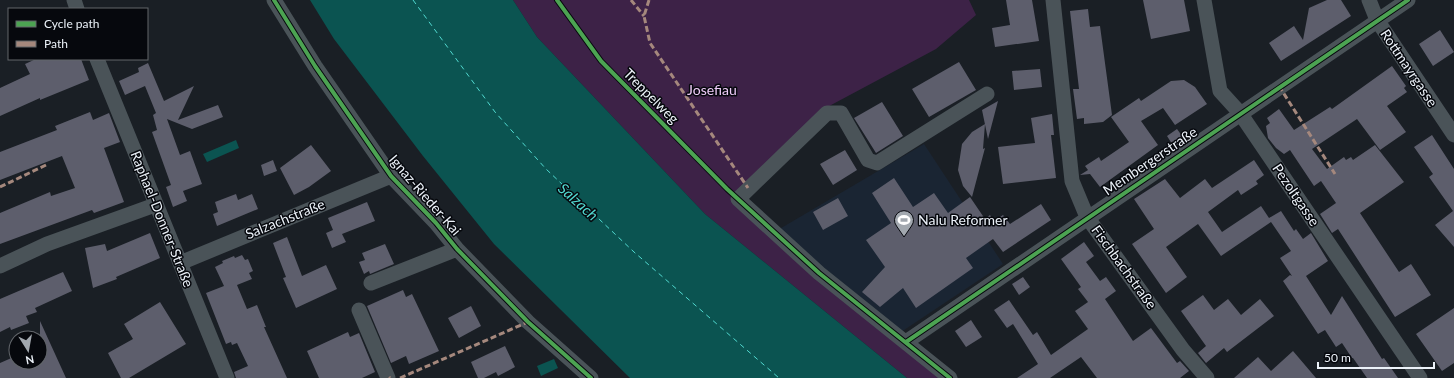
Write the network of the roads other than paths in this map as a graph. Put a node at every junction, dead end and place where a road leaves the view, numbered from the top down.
1 (274, 0) edge
2 (1053, 0) edge
3 (1204, 0) edge
4 (1369, 0) edge
5 (1408, 0) edge
6 (1377, 20) junction
7 (97, 60) edge
8 (987, 94) dead end
9 (1240, 113) junction
10 (1454, 134) edge
11 (391, 176) junction
12 (156, 205) junction
13 (1087, 217) junction
14 (457, 249) junction
15 (180, 263) junction
16 (0, 266) edge
17 (372, 284) dead end
18 (359, 310) dead end
19 (906, 342) junction
20 (1201, 376) edge
21 (227, 378) edge
22 (388, 378) edge
23 (591, 378) edge
24 (950, 378) edge
25 (1420, 378) edge

1 - 11 street, Ignaz-Rieder-Kai
2 - 13 street, Fischbachstraße
3 - 9 street, Pezoltgasse
4 - 6 street, Rottmayrgasse
5 - 6 street, Membergerstraße
6 - 9 street, Membergerstraße
6 - 10 street, Rottmayrgasse
7 - 12 street, Raphael-Donner-Straße
8 - 19 street
9 - 13 street, Membergerstraße
9 - 25 street, Pezoltgasse
11 - 14 street, Ignaz-Rieder-Kai
11 - 15 street, Salzachstraße
12 - 15 street, Raphael-Donner-Straße
12 - 16 street
13 - 19 street, Membergerstraße
13 - 20 street, Fischbachstraße
14 - 17 street
14 - 23 street, Ignaz-Rieder-Kai
15 - 21 street, Raphael-Donner-Straße
18 - 22 street
19 - 24 street

